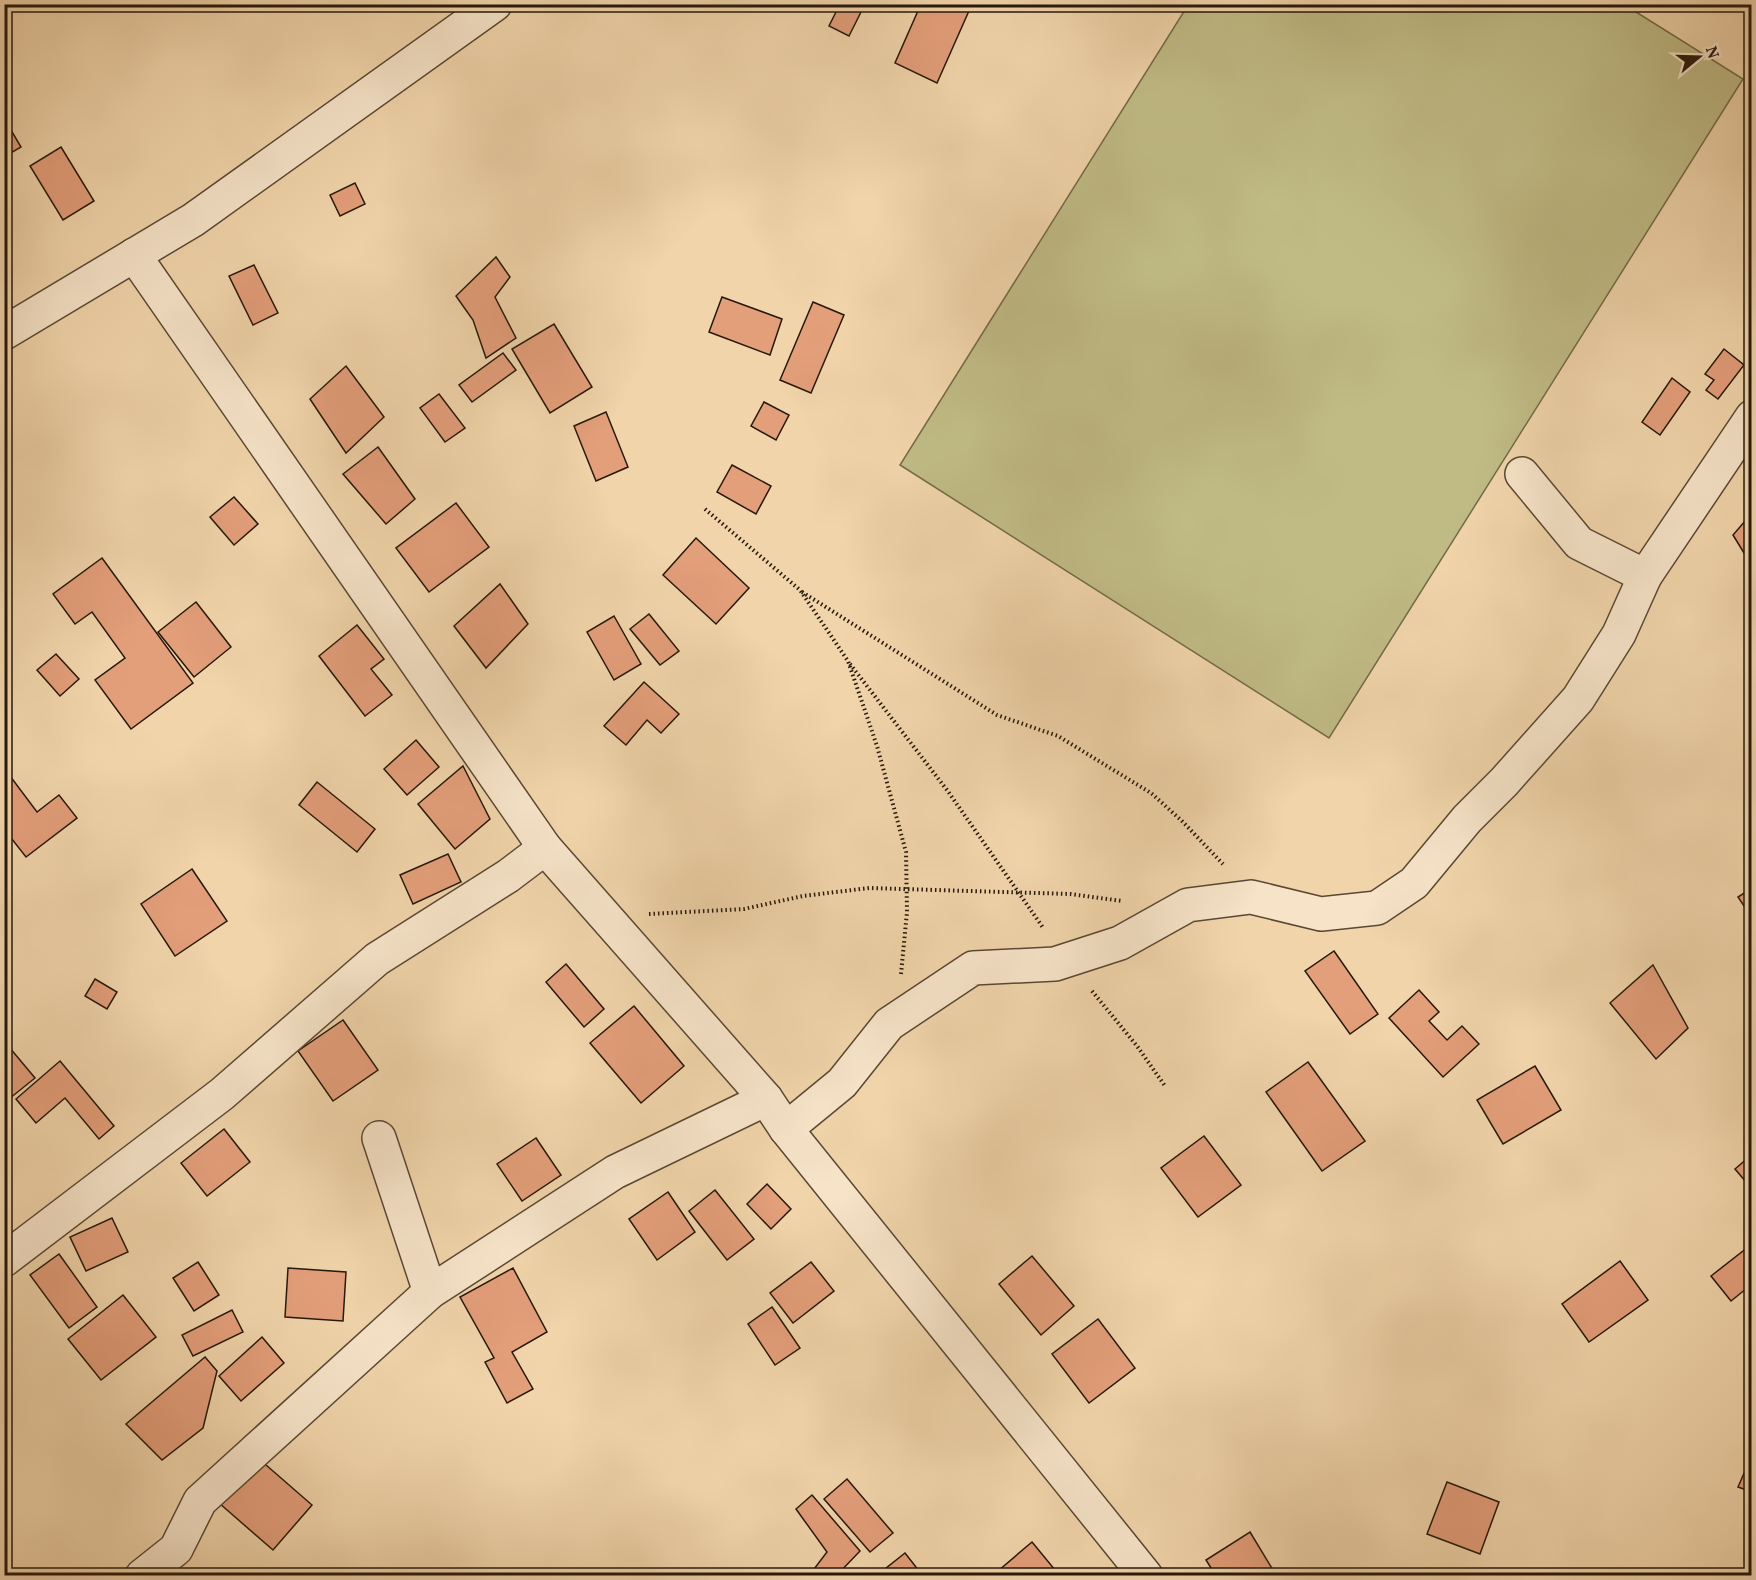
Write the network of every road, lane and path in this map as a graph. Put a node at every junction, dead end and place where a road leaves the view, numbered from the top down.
1 (495, 4) edge
2 (134, 255) junction
3 (4, 333) edge
4 (1752, 417) edge
5 (1522, 474) dead end
6 (705, 509) dead end
7 (1645, 576) junction
8 (800, 590) junction
9 (848, 661) junction
10 (545, 848) junction
11 (907, 889) junction
12 (1017, 893) junction
13 (1251, 897) junction
14 (1127, 902) dead end
15 (606, 917) junction
16 (1060, 962) junction
17 (889, 1024) junction
18 (1165, 1086) dead end
19 (766, 1099) junction
20 (786, 1129) junction
21 (379, 1138) dead end
22 (4, 1260) edge
23 (430, 1292) junction
24 (1135, 1572) edge
25 (142, 1575) edge

1 - 2 street
2 - 3 street
2 - 10 street
4 - 7 street
5 - 7 street
6 - 8 path
7 - 13 street
8 - 9 path
8 - 13 path
9 - 11 path
9 - 12 path
10 - 15 street
10 - 22 street
11 - 12 path
11 - 15 path
11 - 17 path
12 - 14 path
12 - 16 path
13 - 16 street
15 - 19 street
16 - 17 street
16 - 18 path
17 - 20 street
19 - 20 street
19 - 23 street
20 - 24 street
21 - 23 street
23 - 25 street

